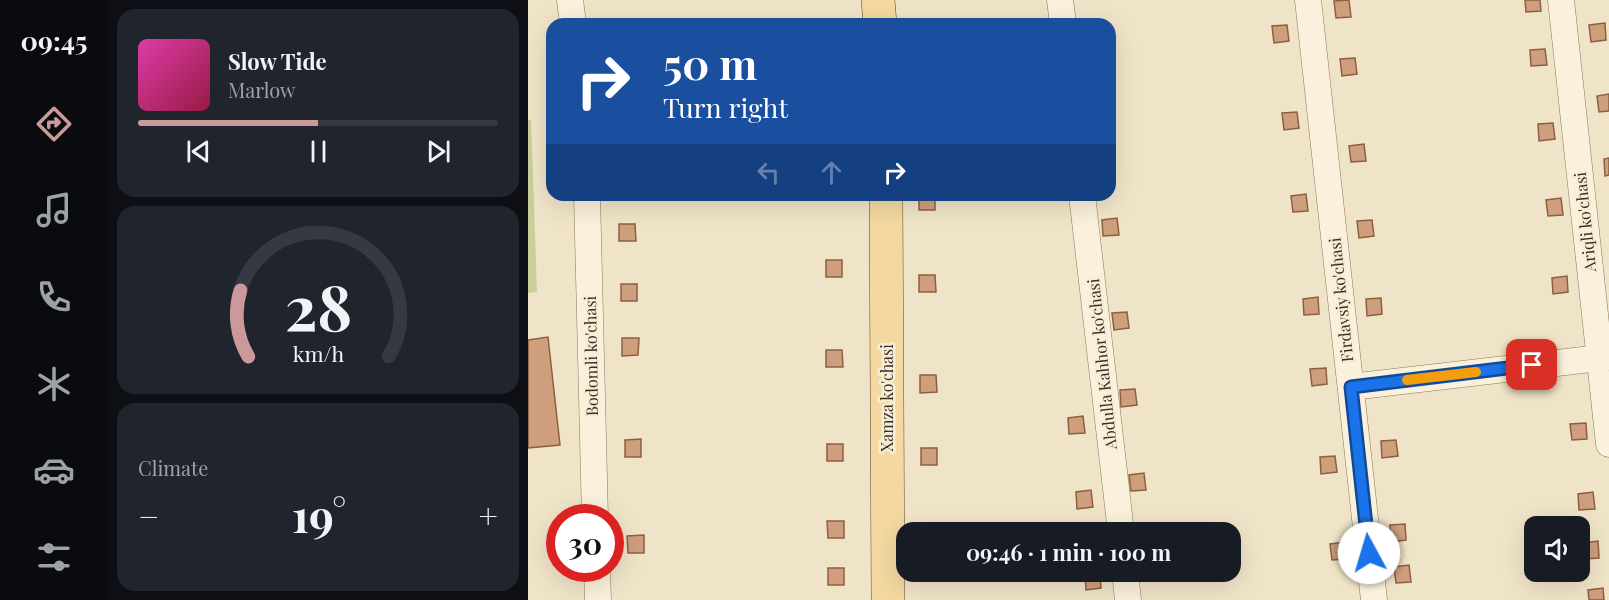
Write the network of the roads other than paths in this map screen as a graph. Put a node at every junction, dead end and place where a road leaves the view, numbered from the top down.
1 (570, 0) edge
2 (878, 0) edge
3 (1060, 0) edge
4 (1308, 0) edge
5 (1561, 0) edge
6 (572, 18) edge
7 (880, 18) edge
8 (1062, 18) edge
9 (587, 201) edge
10 (886, 201) edge
11 (1083, 201) edge
12 (1604, 357) edge
13 (1351, 387) junction
14 (1609, 444) edge
15 (595, 504) edge
16 (1120, 522) edge
17 (597, 582) edge
18 (1126, 582) edge
19 (597, 600) edge
20 (888, 600) edge
21 (1128, 600) edge
22 (1374, 600) edge

1 - 6 street
2 - 7 main road
3 - 8 street
4 - 13 street, Firdavsiy ko'chasi
5 - 12 street, Ariqli ko'chasi
9 - 15 street, Bodomli ko'chasi
10 - 20 main road, Xamza ko'chasi
11 - 16 street, Abdulla Kahhor ko'chasi
12 - 13 street
12 - 14 street, Ariqli ko'chasi
13 - 22 street, Firdavsiy ko'chasi
17 - 19 street
18 - 21 street

